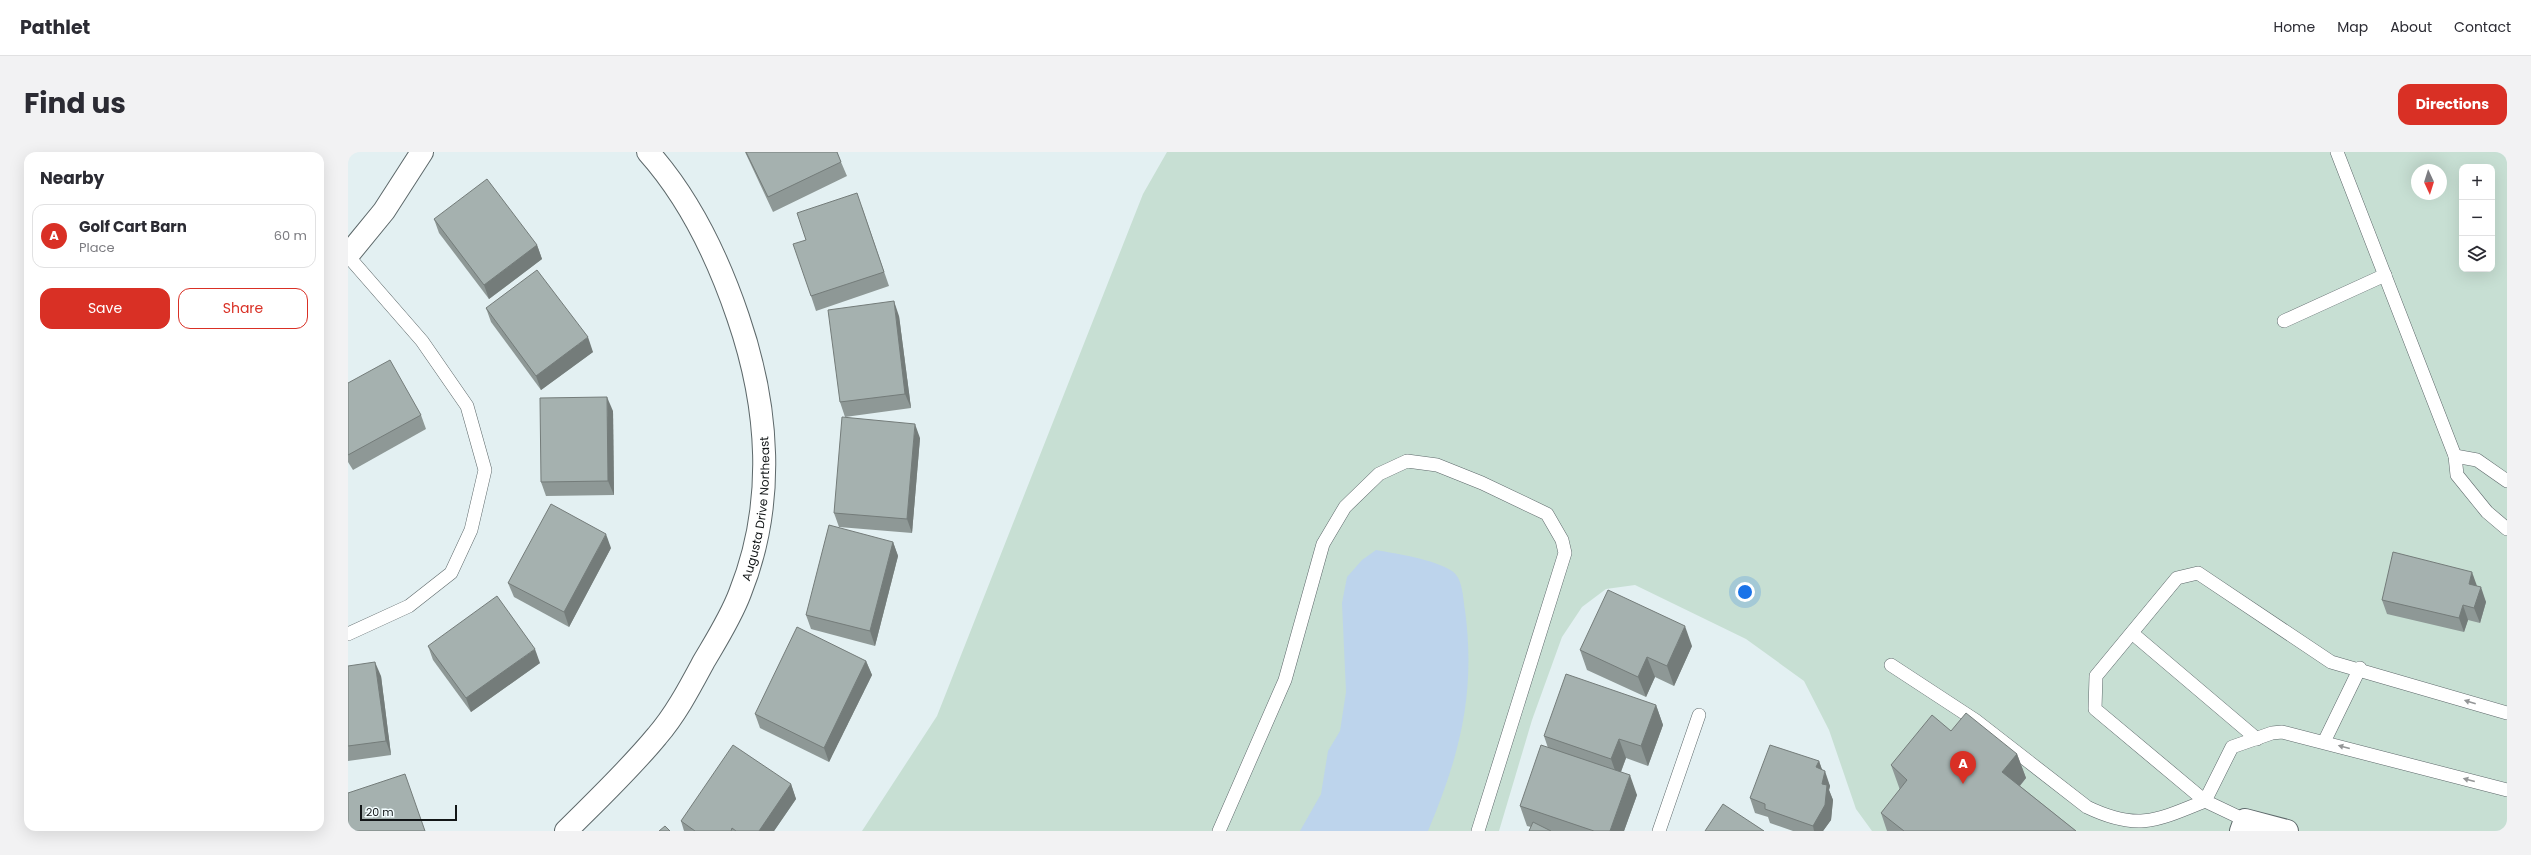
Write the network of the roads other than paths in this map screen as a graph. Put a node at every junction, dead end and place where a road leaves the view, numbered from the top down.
1 (422, 152) edge
2 (648, 152) edge
3 (2337, 152) edge
4 (348, 255) edge
5 (2385, 275) junction
6 (2284, 321) dead end
7 (2455, 456) junction
8 (2507, 481) edge
9 (2507, 529) edge
10 (2132, 633) junction
11 (348, 634) edge
12 (1892, 665) dead end
13 (2360, 668) junction
14 (2507, 713) edge
15 (1699, 715) dead end
16 (2257, 738) junction
17 (2324, 742) junction
18 (2507, 790) edge
19 (2205, 800) junction
20 (2243, 825) edge
21 (566, 831) edge
22 (1219, 831) edge
23 (1478, 831) edge
24 (1659, 831) edge
25 (2287, 831) edge

1 - 4 street
2 - 21 street, Augusta Drive Northeast
3 - 5 lane
4 - 11 lane
5 - 6 lane
5 - 7 lane
7 - 8 lane
7 - 9 lane
10 - 13 lane
10 - 16 lane
10 - 19 lane
12 - 19 lane
14 -> 13 lane
13 - 17 lane
15 - 24 lane
16 - 17 lane
16 - 19 lane
18 -> 17 lane
19 - 20 lane
20 - 25 street
22 - 23 lane

